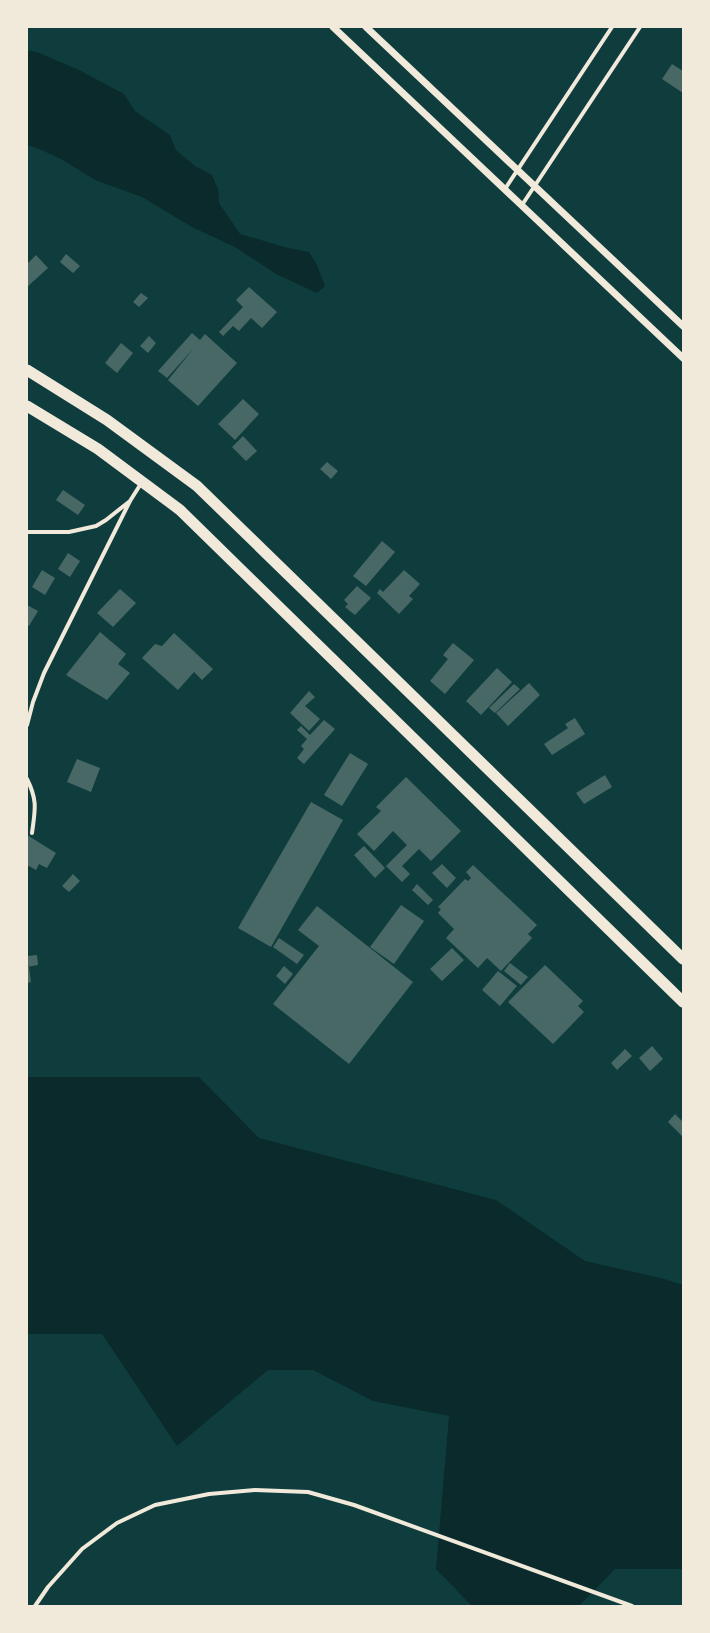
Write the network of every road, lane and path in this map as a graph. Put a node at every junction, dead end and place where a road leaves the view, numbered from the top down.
1 (333, 27) edge
2 (366, 27) edge
3 (612, 27) edge
4 (640, 27) edge
5 (517, 170) junction
6 (534, 186) junction
7 (505, 189) junction
8 (522, 205) junction
9 (683, 326) edge
10 (683, 358) edge
11 (27, 370) edge
12 (27, 406) edge
13 (142, 482) junction
14 (130, 501) junction
15 (27, 532) edge
16 (27, 725) edge
17 (27, 779) edge
18 (32, 834) dead end
19 (683, 959) edge
20 (683, 1002) edge
21 (34, 1606) edge
22 (632, 1606) edge

1 - 7 street
2 - 5 street
3 - 5 street
4 - 6 street
5 - 6 street
5 - 7 street
6 - 8 street
6 - 9 street
7 - 8 street
8 - 10 street
11 - 19 highway
12 - 13 highway
13 - 14 street
13 - 20 highway
14 - 15 street
14 - 16 street
17 - 18 street
21 - 22 street

